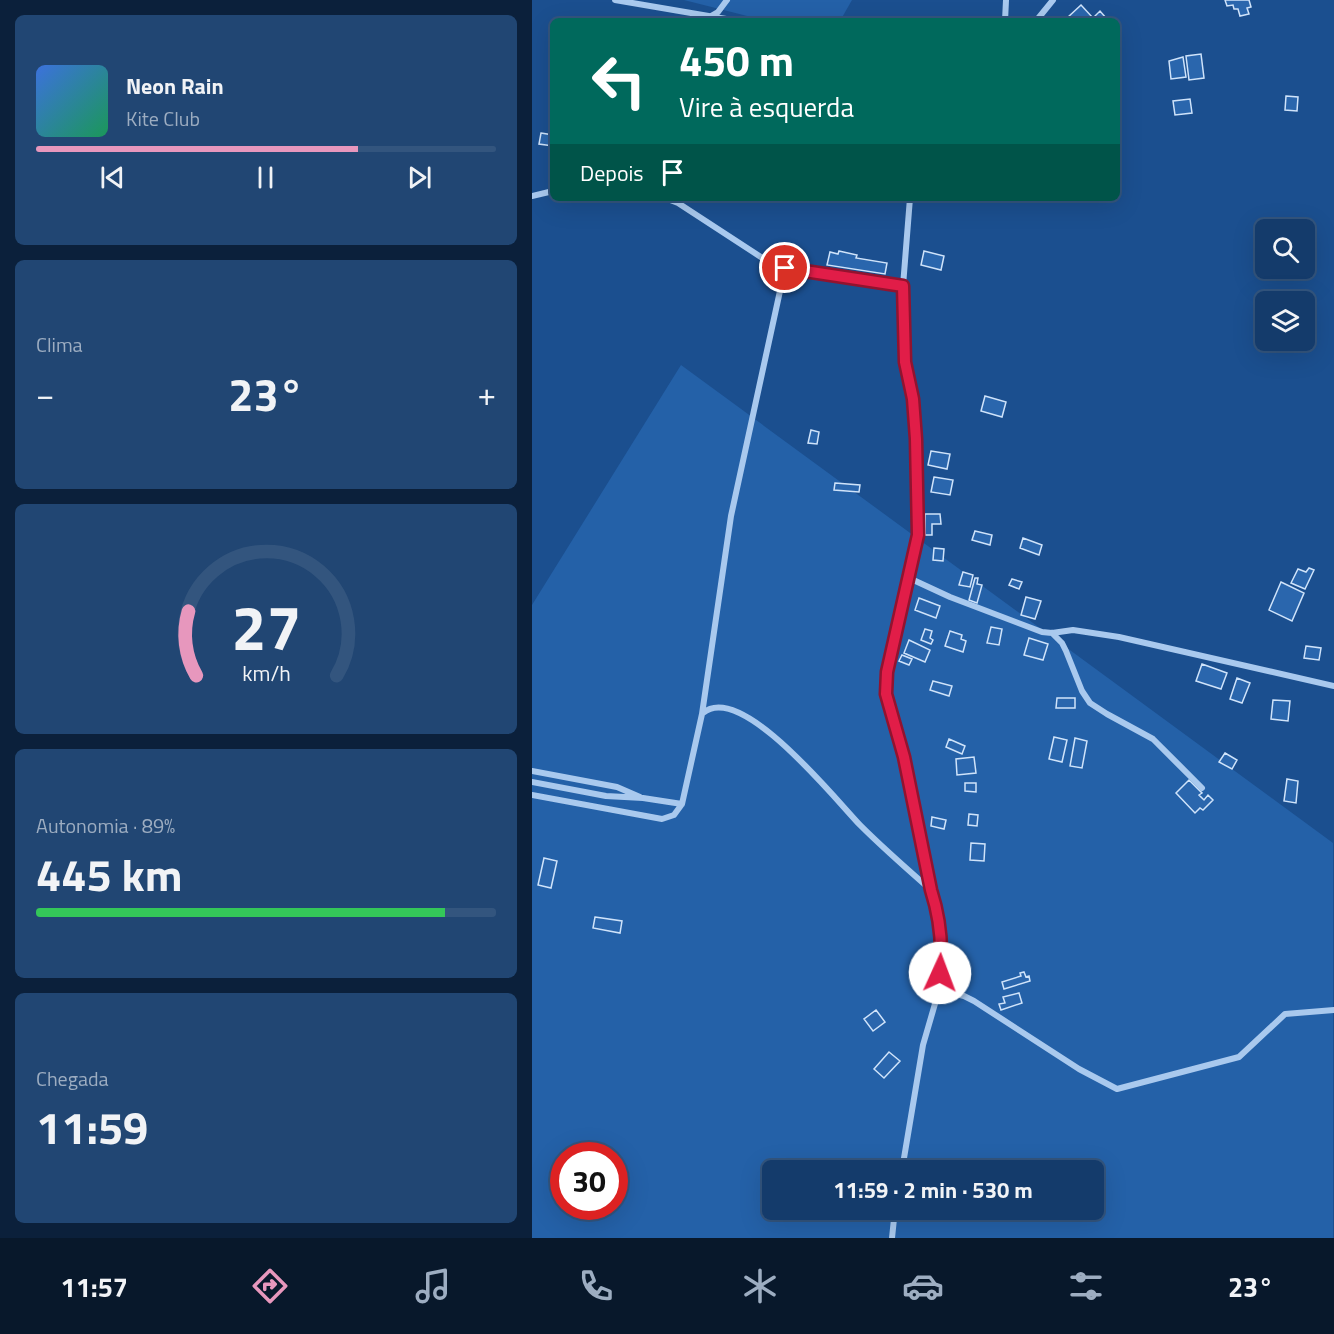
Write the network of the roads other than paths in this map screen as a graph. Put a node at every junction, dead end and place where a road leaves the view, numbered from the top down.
1 (615, 0) edge
2 (727, 0) edge
3 (1006, 0) edge
4 (1053, 0) edge
5 (711, 16) junction
6 (722, 18) edge
7 (1005, 18) edge
8 (1038, 18) edge
9 (550, 192) edge
10 (532, 196) edge
11 (673, 201) edge
12 (910, 201) edge
13 (785, 268) junction
14 (903, 286) junction
15 (909, 578) junction
16 (1052, 633) junction
17 (1333, 686) edge
18 (702, 714) junction
19 (532, 771) edge
20 (532, 782) edge
21 (1202, 788) dead end
22 (532, 795) edge
23 (643, 798) junction
24 (682, 804) junction
25 (931, 890) junction
26 (939, 990) junction
27 (1333, 1010) edge
28 (904, 1160) edge
29 (894, 1220) edge
30 (892, 1238) edge

1 - 5 street
2 - 5 street
3 - 7 street
4 - 8 street
5 - 6 street
9 - 10 street
11 - 13 street
12 - 14 street
13 - 14 street
13 - 18 street
14 - 15 street
15 - 16 street
15 - 25 street
16 - 17 street
16 - 21 street
18 - 24 street
18 - 25 street
19 - 23 street
20 - 23 street
22 - 24 street
23 - 24 street
25 - 26 street
26 - 27 street
26 - 28 street
29 - 30 street

